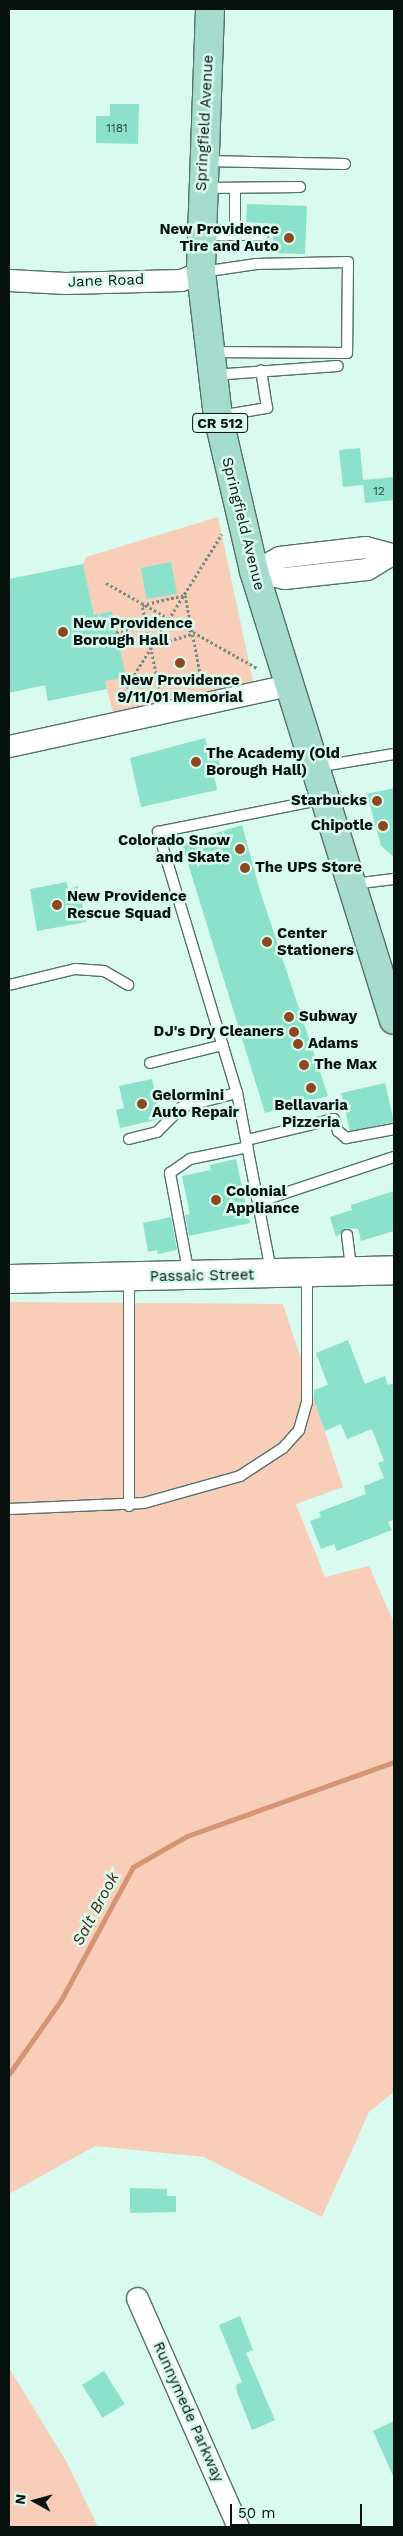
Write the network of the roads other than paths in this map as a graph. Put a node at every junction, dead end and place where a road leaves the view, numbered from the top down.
1 (210, 9) edge
2 (345, 164) dead end
3 (202, 174) junction
4 (300, 187) dead end
5 (236, 188) junction
6 (201, 235) junction
7 (235, 235) junction
8 (263, 235) dead end
9 (201, 272) junction
10 (9, 280) edge
11 (211, 363) junction
12 (338, 366) dead end
13 (261, 370) junction
14 (218, 416) junction
15 (392, 555) edge
16 (254, 571) junction
17 (288, 685) junction
18 (9, 746) edge
19 (394, 754) edge
20 (315, 767) junction
21 (325, 799) junction
22 (394, 879) edge
23 (352, 884) junction
24 (9, 985) edge
25 (128, 985) dead end
26 (394, 1020) edge
27 (223, 1045) junction
28 (150, 1063) dead end
29 (236, 1093) junction
30 (394, 1129) edge
31 (129, 1139) dead end
32 (247, 1144) junction
33 (394, 1158) edge
34 (258, 1202) junction
35 (347, 1235) dead end
36 (350, 1259) junction
37 (394, 1270) edge
38 (307, 1274) junction
39 (10, 1275) edge
40 (271, 1275) junction
41 (190, 1276) junction
42 (129, 1277) junction
43 (129, 1506) junction
44 (9, 1509) edge
45 (137, 2298) dead end
46 (238, 2527) edge

1 - 3 main road, Springfield Avenue / CR 512
2 - 3 lane
3 - 5 lane
3 - 6 main road, Springfield Avenue / CR 512
4 - 5 lane
5 - 7 lane
6 - 7 lane
6 - 9 main road, Springfield Avenue / CR 512
7 - 8 lane
9 - 10 street, Jane Road
9 - 11 main road, Springfield Avenue / CR 512
9 - 11 lane
11 - 13 lane
11 - 14 main road, Springfield Avenue / CR 512
12 - 13 lane
13 - 14 lane
14 - 16 main road, Springfield Avenue / CR 512
15 - 16 street
16 - 17 main road, Springfield Avenue / CR 512
17 - 18 street
17 - 20 main road, Springfield Avenue / CR 512
19 - 20 lane
20 - 21 main road, Springfield Avenue / CR 512
21 - 23 main road, Springfield Avenue / CR 512
21 - 27 lane
22 - 23 lane
23 - 26 main road, Springfield Avenue / CR 512
24 - 25 lane
27 - 28 lane
27 - 29 lane
29 - 31 lane
29 - 32 lane
30 - 32 lane
32 - 34 lane
32 - 41 lane
33 - 34 lane
34 - 40 lane
35 - 36 lane
36 - 37 main road, Passaic Street
36 - 38 main road, Passaic Street
38 - 40 main road, Passaic Street
38 - 43 lane
39 - 42 main road, Passaic Street
40 - 41 main road, Passaic Street
41 - 42 main road, Passaic Street
42 - 43 lane
43 - 44 lane
45 - 46 street, Runnymede Parkway

